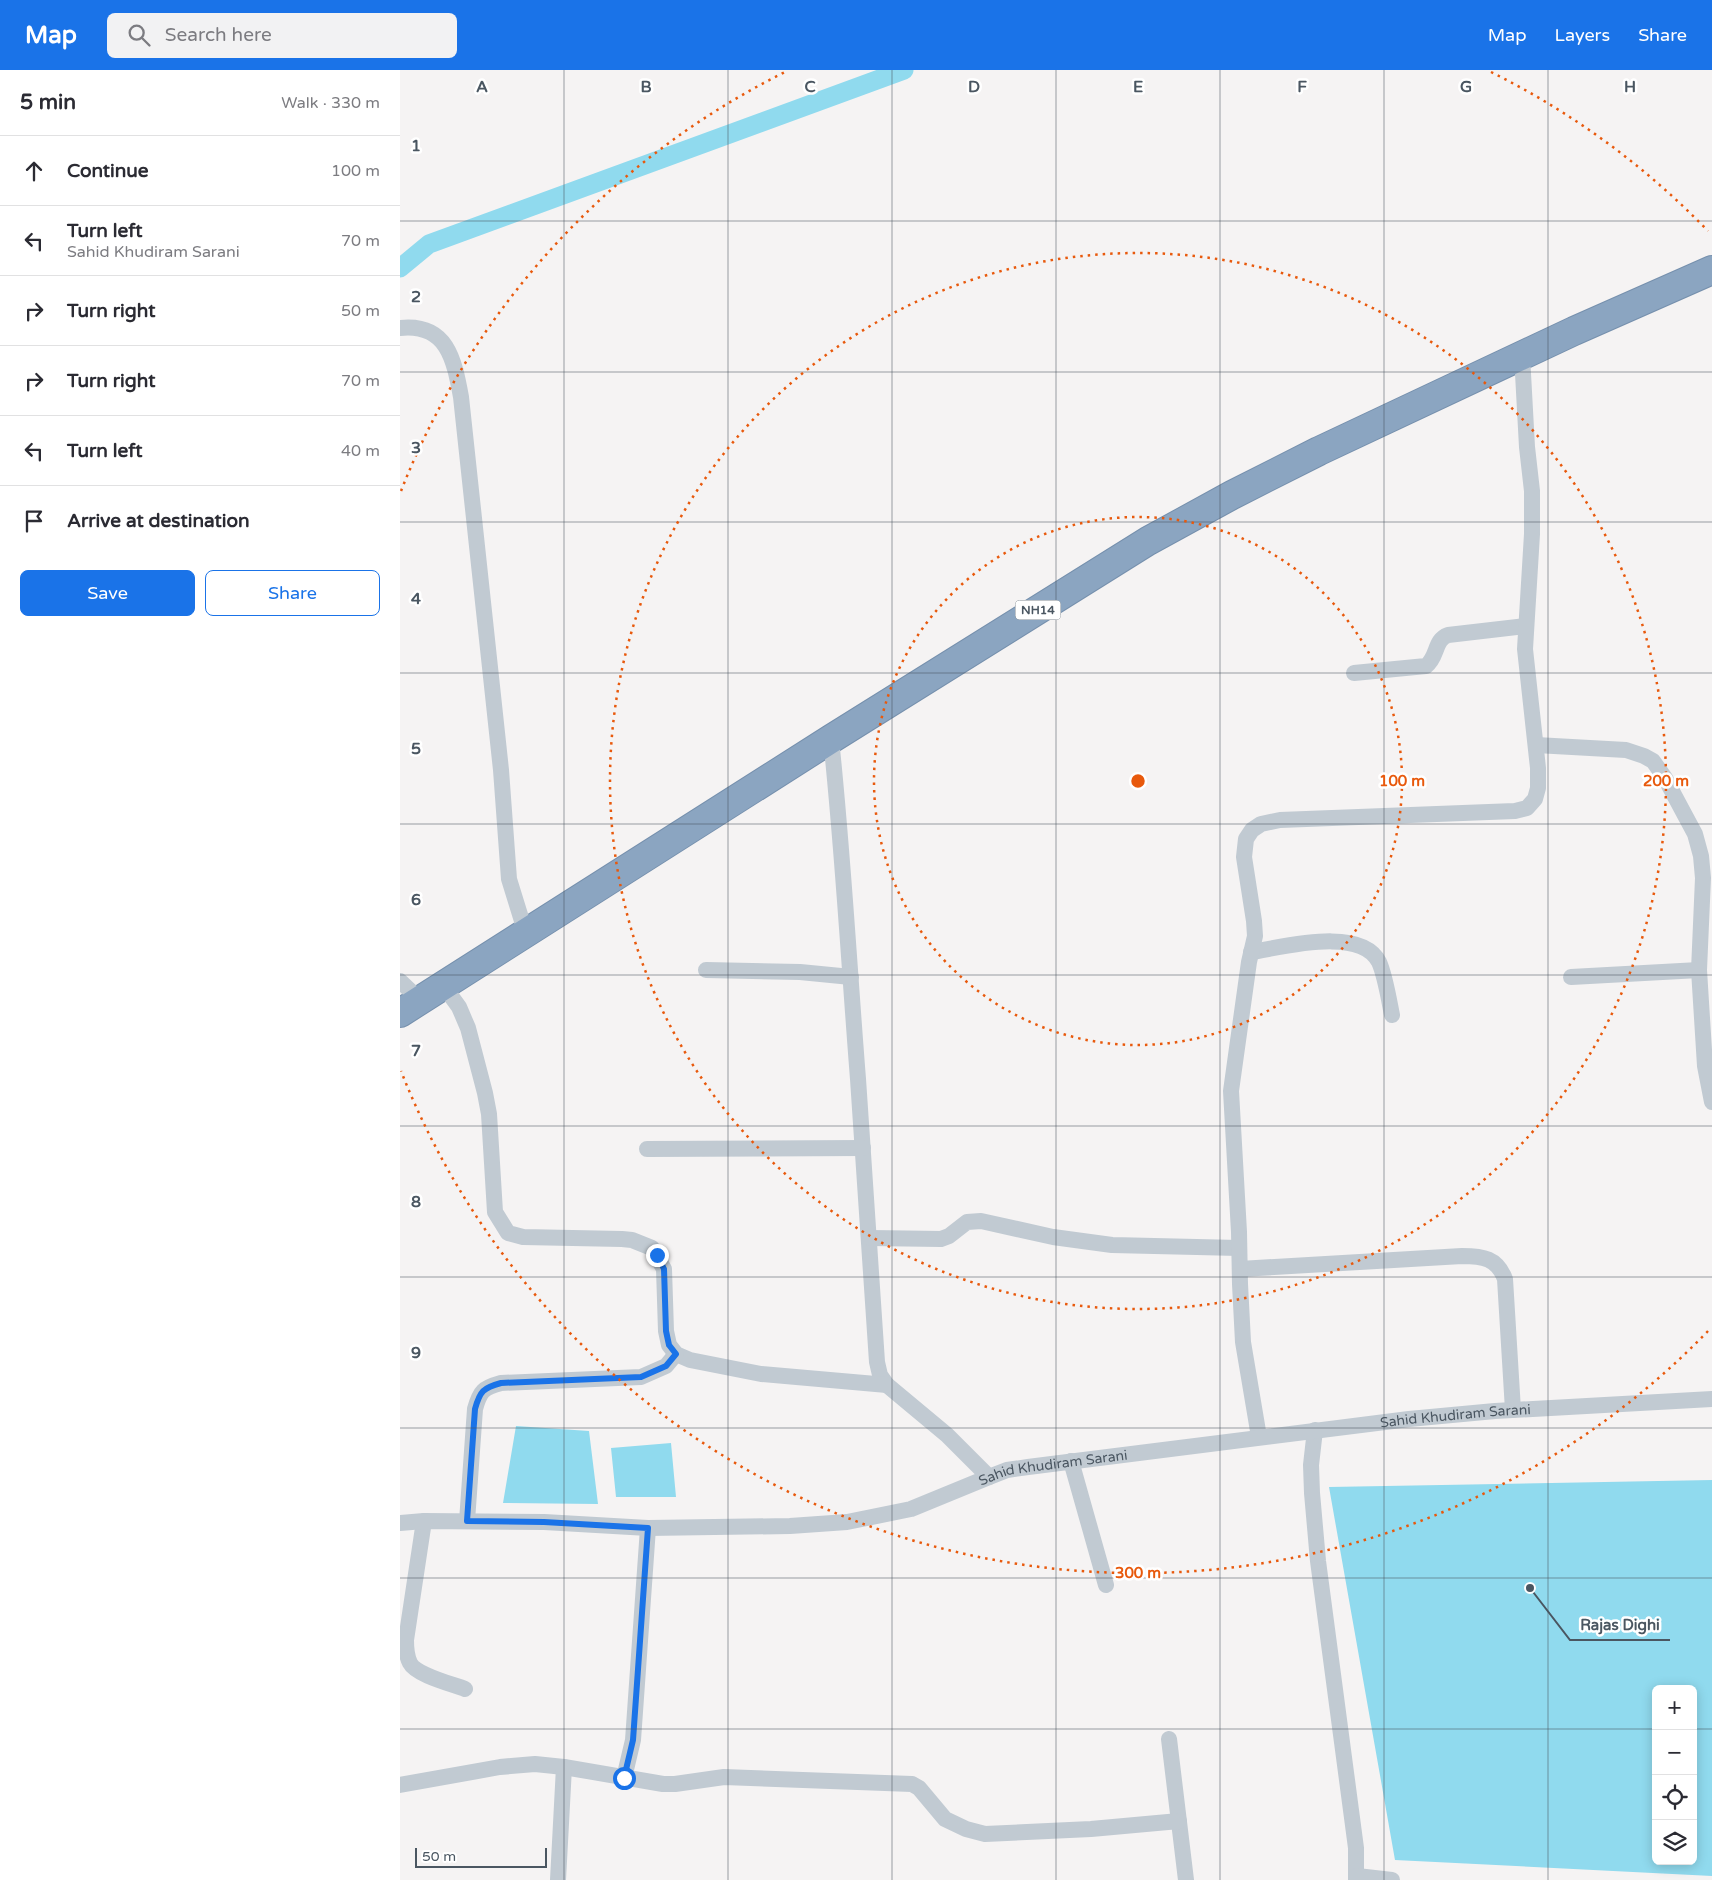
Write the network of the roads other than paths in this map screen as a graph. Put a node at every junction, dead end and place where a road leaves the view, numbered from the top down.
1 (1712, 270) edge
2 (400, 328) edge
3 (1522, 355) junction
4 (1526, 626) junction
5 (1354, 673) dead end
6 (831, 739) junction
7 (1536, 745) junction
8 (526, 934) junction
9 (1252, 952) junction
10 (706, 970) dead end
11 (1699, 970) junction
12 (851, 977) junction
13 (1571, 977) dead end
14 (400, 981) edge
15 (443, 985) junction
16 (410, 1007) edge
17 (1392, 1014) dead end
18 (1712, 1102) edge
19 (863, 1148) junction
20 (647, 1149) dead end
21 (870, 1238) junction
22 (1239, 1248) junction
23 (1240, 1269) junction
24 (676, 1354) junction
25 (887, 1385) junction
26 (1712, 1399) edge
27 (1513, 1410) junction
28 (1315, 1430) junction
29 (1259, 1437) junction
30 (1071, 1461) junction
31 (988, 1476) junction
32 (424, 1521) junction
33 (467, 1521) junction
34 (400, 1523) edge
35 (648, 1528) junction
36 (1106, 1585) dead end
37 (466, 1689) dead end
38 (1169, 1739) dead end
39 (564, 1767) junction
40 (624, 1778) junction
41 (400, 1785) edge
42 (1179, 1821) junction
43 (1356, 1878) edge
44 (558, 1880) edge
45 (1186, 1880) edge
46 (1392, 1880) edge

1 - 3 highway, NH14
2 - 8 street
3 - 4 street
3 - 6 highway, NH14
4 - 5 street
4 - 7 street
6 - 8 highway, NH14
6 - 12 street
7 - 9 street
7 - 11 street
8 - 15 highway, NH14
9 - 17 street
9 - 22 street
10 - 12 street
11 - 13 street
11 - 18 street
12 - 19 street
14 - 16 street
15 - 16 highway, NH14
15 - 24 street
19 - 20 street
19 - 21 street
21 - 22 street
21 - 25 street
22 - 23 street
23 - 27 street
23 - 29 street
24 - 25 street
24 - 33 street
25 - 31 street
26 - 27 street, Sahid Khudiram Sarani
27 - 28 street, Sahid Khudiram Sarani
28 - 29 street, Sahid Khudiram Sarani
28 - 43 street
29 - 30 street, Sahid Khudiram Sarani
30 - 31 street, Sahid Khudiram Sarani
30 - 36 street
31 - 35 street, Sahid Khudiram Sarani
32 - 33 street, Sahid Khudiram Sarani
32 - 34 street, Sahid Khudiram Sarani
32 - 37 street
33 - 35 street, Sahid Khudiram Sarani
35 - 40 street
38 - 42 street
39 - 40 street
39 - 41 street
39 - 44 street
40 - 42 street
42 - 45 street
43 - 46 street

